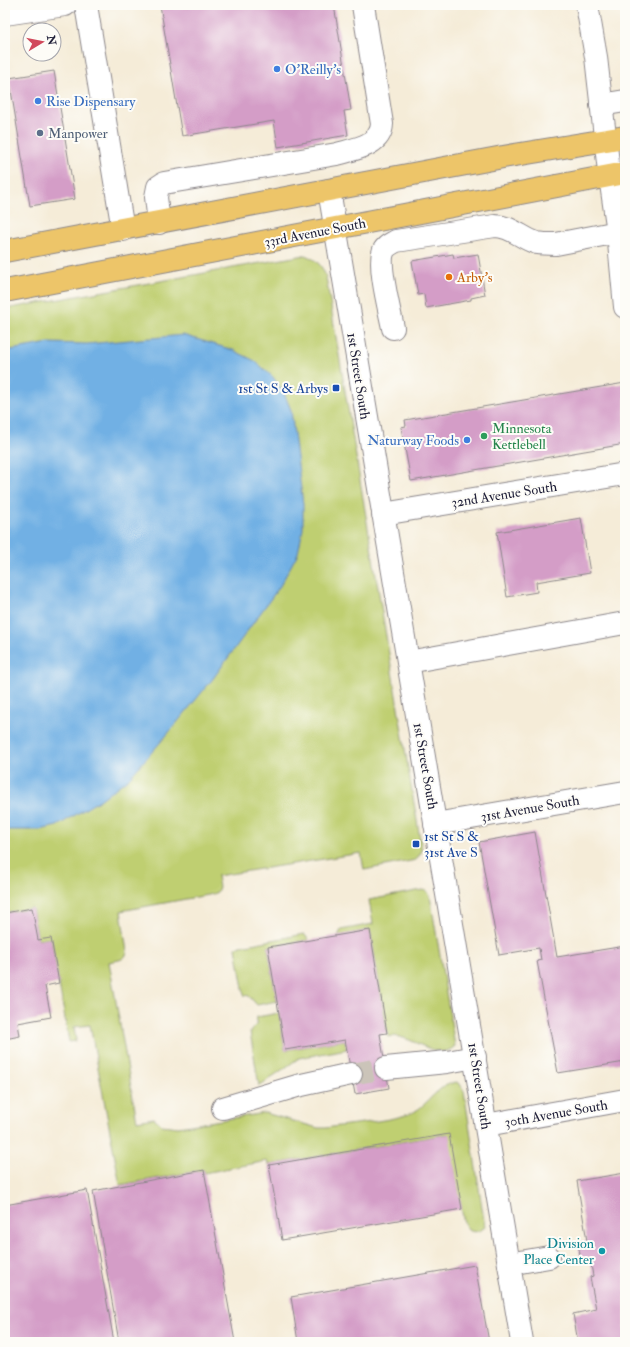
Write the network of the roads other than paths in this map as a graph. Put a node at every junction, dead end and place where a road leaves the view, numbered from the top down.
1 (65, 5) edge
2 (86, 5) edge
3 (363, 5) edge
4 (587, 5) edge
5 (5, 14) edge
6 (625, 101) edge
7 (601, 105) junction
8 (615, 138) edge
9 (617, 174) edge
10 (329, 190) junction
11 (159, 223) junction
12 (335, 228) junction
13 (123, 230) junction
14 (618, 232) junction
15 (5, 251) edge
16 (5, 291) edge
17 (625, 304) edge
18 (393, 328) dead end
19 (625, 474) edge
20 (383, 514) junction
21 (625, 623) edge
22 (408, 662) junction
23 (625, 792) edge
24 (436, 824) junction
25 (475, 1057) junction
26 (386, 1068) tunnel mouth
27 (351, 1074) tunnel mouth
28 (625, 1100) edge
29 (223, 1108) dead end
30 (486, 1125) junction
31 (549, 1257) dead end
32 (509, 1264) junction
33 (522, 1342) edge

1 - 5 street
2 - 13 street
3 - 11 street
4 - 7 street
6 - 7 street
7 - 8 street
8 - 9 street
8 - 10 main road
9 - 12 main road, 33rd Avenue South
9 - 14 street
10 - 11 main road
10 - 12 street, 1st Street South
11 - 13 main road
12 - 16 main road, 33rd Avenue South
12 - 20 street, 1st Street South
13 - 15 main road
14 - 17 street
14 - 18 street
19 - 20 street, 32nd Avenue South
20 - 22 street, 1st Street South
21 - 22 street
22 - 24 street, 1st Street South
23 - 24 street, 31st Avenue South
24 - 25 street, 1st Street South
25 - 26 street
25 - 30 street, 1st Street South
27 - 29 street
28 - 30 street, 30th Avenue South
30 - 32 street, 1st Street South
31 - 32 street
32 - 33 street, 1st Street South

